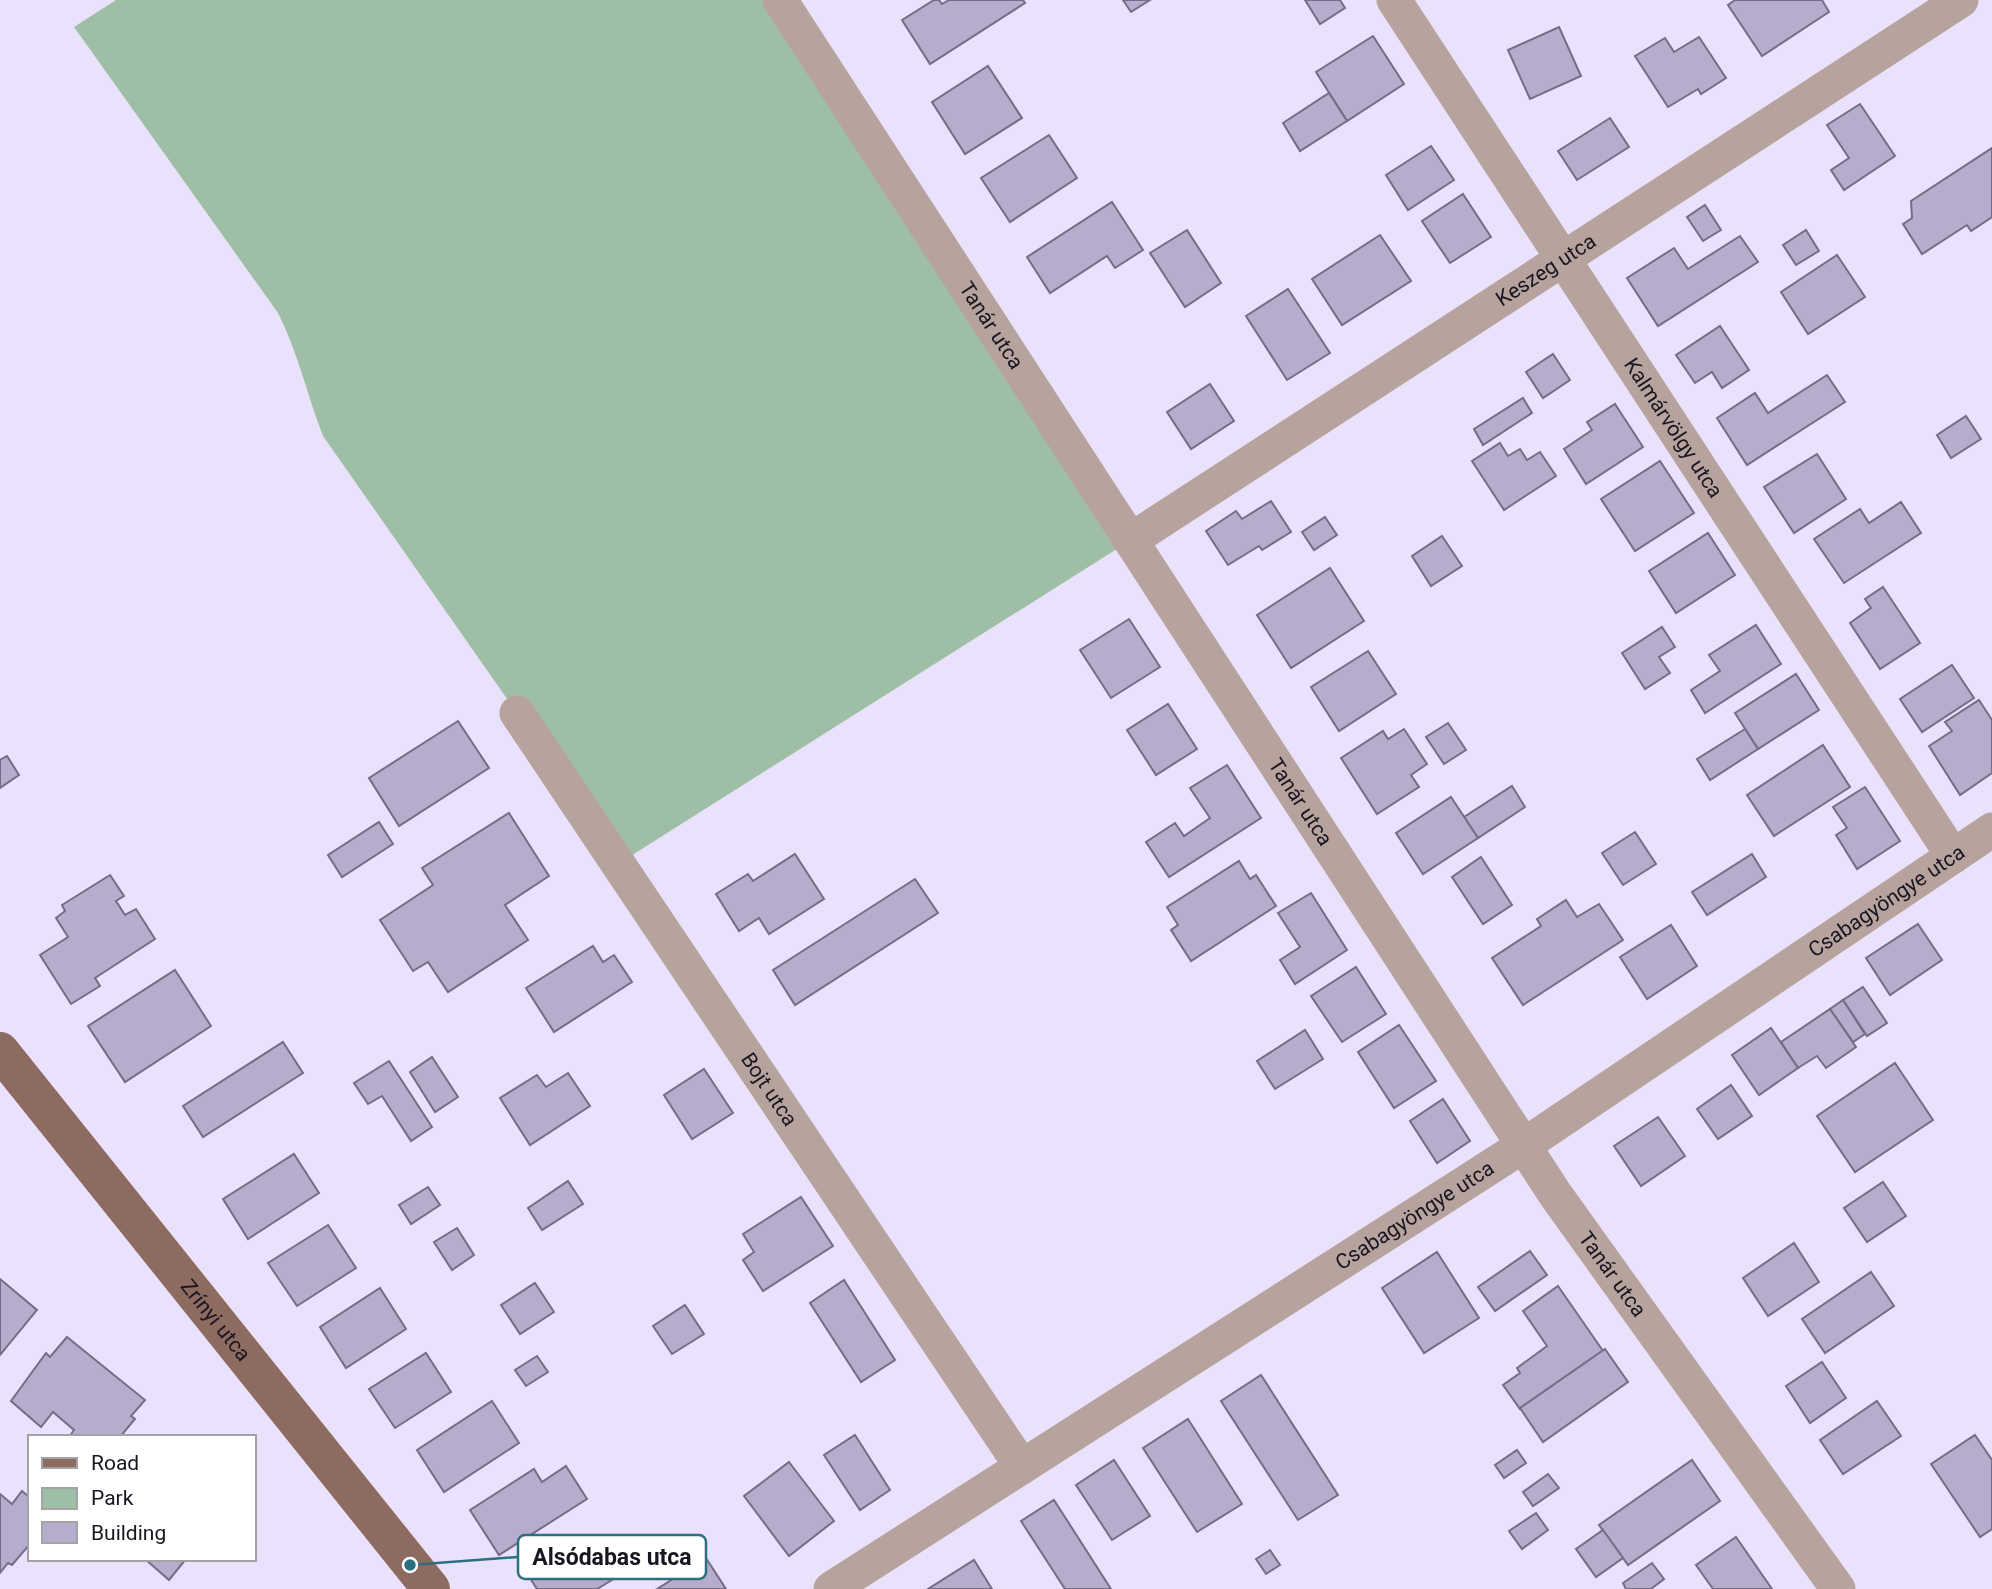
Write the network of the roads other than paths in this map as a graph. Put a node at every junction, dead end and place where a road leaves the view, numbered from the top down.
1 (780, 0) edge
2 (1394, 0) edge
3 (1961, 0) edge
4 (1563, 257) junction
5 (1130, 540) junction
6 (517, 713) dead end
7 (1992, 830) edge
8 (1954, 856) junction
9 (0, 1051) edge
10 (1523, 1146) junction
11 (1022, 1467) junction
12 (431, 1589) edge
13 (831, 1589) edge
14 (1838, 1589) edge

1 - 5 street, Tanár utca
2 - 4 street, Kalmárvölgy utca
3 - 4 street, Keszeg utca
4 - 5 street, Keszeg utca
4 - 8 street, Kalmárvölgy utca
5 - 10 street, Tanár utca
6 - 11 street, Bojt utca
7 - 8 street, Csabagyöngye utca
8 - 10 street, Csabagyöngye utca
9 - 12 main road, Zrínyi utca
10 - 11 street, Csabagyöngye utca
10 - 14 street, Tanár utca
11 - 13 street, Csabagyöngye utca

